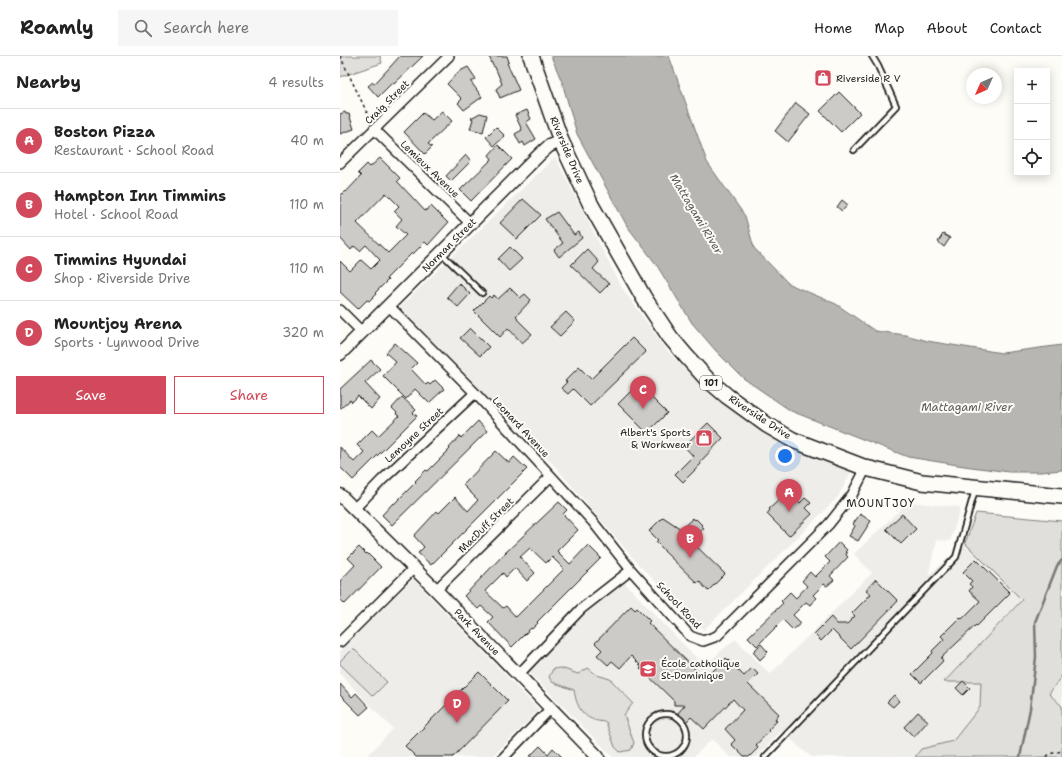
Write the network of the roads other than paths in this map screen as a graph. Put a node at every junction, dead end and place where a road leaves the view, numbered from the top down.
1 (449, 56) edge
2 (531, 56) edge
3 (872, 56) edge
4 (374, 129) junction
5 (561, 141) junction
6 (854, 150) dead end
7 (340, 163) edge
8 (470, 223) junction
9 (441, 252) junction
10 (482, 293) dead end
11 (388, 305) junction
12 (340, 310) edge
13 (362, 332) junction
14 (340, 354) edge
15 (475, 393) junction
16 (866, 468) junction
17 (552, 476) junction
18 (975, 488) junction
19 (340, 495) edge
20 (1062, 496) edge
21 (354, 509) junction
22 (414, 568) junction
23 (631, 570) junction
24 (436, 590) junction
25 (340, 642) edge
26 (518, 675) junction
27 (551, 708) junction
28 (662, 756) edge
29 (504, 757) edge
30 (598, 757) edge
31 (765, 757) edge

1 - 4 street, Craig Street
2 - 5 main road, Riverside Drive / 101
3 - 6 lane
4 - 7 street, Craig Street
4 - 8 street, Lemieux Avenue
5 - 8 street, Norman Street
5 - 16 main road, Riverside Drive / 101
8 - 9 street, Norman Street
9 - 10 lane
9 - 11 street, Norman Street
11 - 13 street, Norman Street
11 - 15 street, Leonard Avenue
12 - 13 street
13 - 14 street, Norman Street
15 - 17 street, Leonard Avenue
15 - 21 street, Lemoyne Street
16 - 18 main road, Riverside Drive / 101
16 - 23 street, School Road
17 - 23 street, Leonard Avenue
17 - 24 street, MacDuff Street
18 - 20 main road, Riverside Drive / 101
18 - 31 lane
19 - 21 street, Park Avenue
21 - 22 street, Park Avenue
22 - 24 street, Park Avenue
22 - 25 street
23 - 26 street
24 - 26 street, Park Avenue
26 - 27 street, Park Avenue
27 - 29 street
27 - 30 street, Park Avenue
28 - 28 lane

